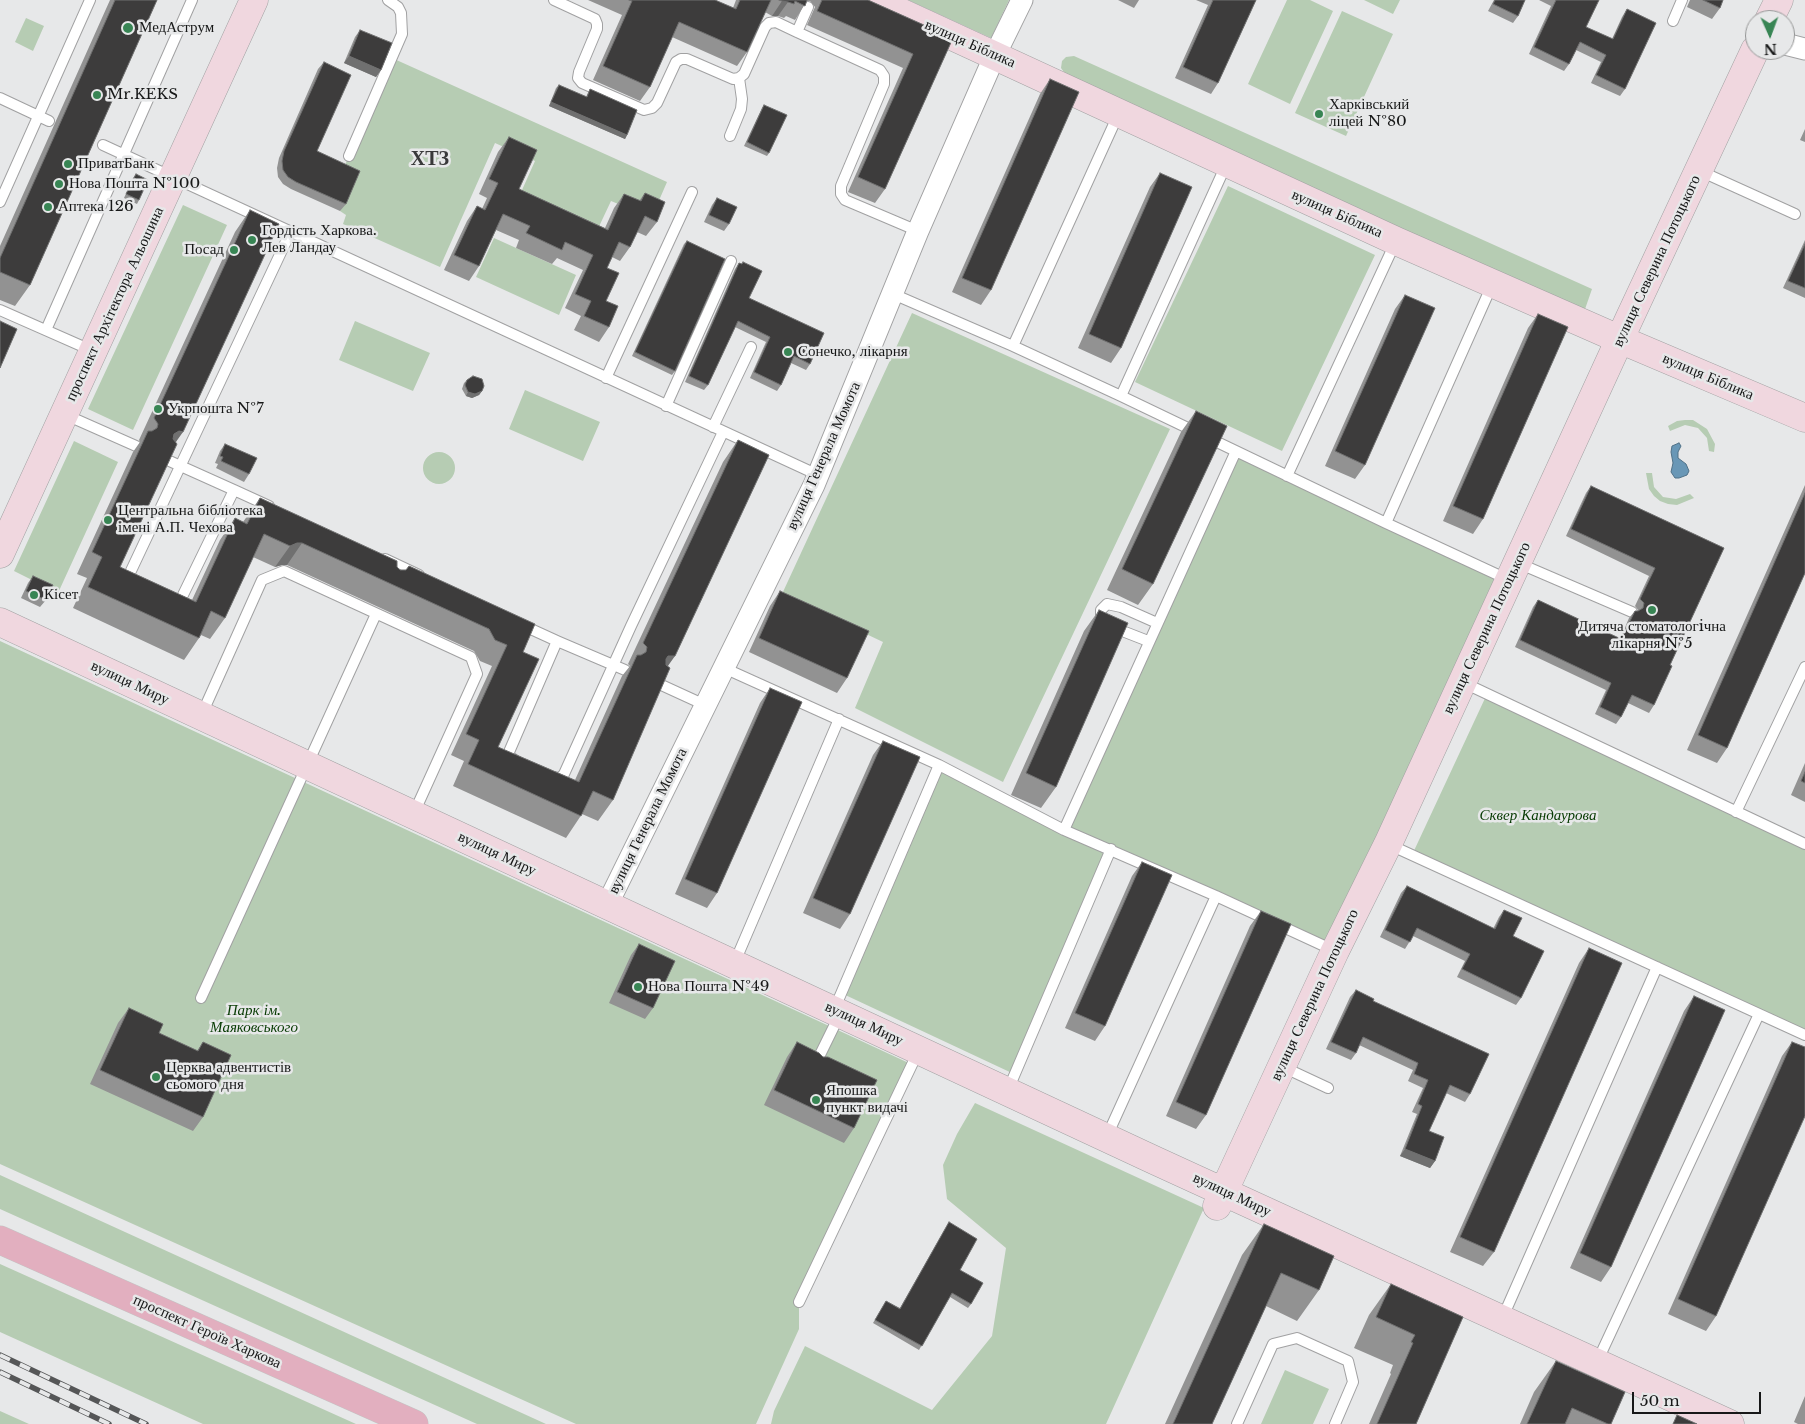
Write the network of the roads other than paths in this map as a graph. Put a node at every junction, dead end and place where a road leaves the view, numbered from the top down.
1 (90, 0) edge
2 (192, 0) edge
3 (254, 0) edge
4 (388, 0) edge
5 (554, 0) edge
6 (874, 0) edge
7 (1022, 0) edge
8 (1682, 0) edge
9 (808, 7) edge
10 (1673, 21) dead end
11 (797, 32) junction
12 (995, 56) junction
13 (1750, 60) edge
14 (739, 78) junction
15 (0, 98) edge
16 (1119, 112) junction
17 (38, 116) junction
18 (49, 121) dead end
19 (730, 136) dead end
20 (103, 145) edge
21 (124, 155) junction
22 (349, 156) dead end
23 (1226, 164) junction
24 (1699, 170) junction
25 (174, 177) junction
26 (692, 192) dead end
27 (0, 202) edge
28 (1795, 214) dead end
29 (918, 230) junction
30 (291, 231) junction
31 (1396, 241) junction
32 (731, 261) dead end
33 (1492, 284) junction
34 (893, 294) junction
35 (0, 310) edge
36 (46, 330) junction
37 (1619, 339) junction
38 (1013, 346) junction
39 (751, 347) dead end
40 (94, 351) junction
41 (606, 378) junction
42 (1121, 396) junction
43 (666, 406) junction
44 (65, 414) junction
45 (1805, 418) edge
46 (718, 430) junction
47 (136, 446) dead end
48 (1236, 451) junction
49 (165, 459) edge
50 (181, 467) junction
51 (818, 475) junction
52 (1287, 476) junction
53 (234, 490) junction
54 (280, 511) edge
55 (1386, 523) junction
56 (0, 554) edge
57 (380, 557) edge
58 (1514, 572) junction
59 (432, 581) edge
60 (139, 588) edge
61 (162, 598) edge
62 (1632, 612) edge
63 (376, 614) junction
64 (0, 622) edge
65 (516, 622) edge
66 (1157, 623) junction
67 (557, 641) junction
68 (1148, 641) junction
69 (613, 665) junction
70 (1805, 667) edge
71 (724, 668) junction
72 (625, 670) dead end
73 (1462, 682) junction
74 (657, 683) edge
75 (706, 705) junction
76 (201, 716) junction
77 (839, 719) junction
78 (939, 765) junction
79 (308, 766) junction
80 (529, 767) edge
81 (547, 775) edge
82 (1736, 812) junction
83 (413, 815) junction
84 (1064, 830) junction
85 (1388, 844) junction
86 (1805, 844) edge
87 (1111, 849) junction
88 (1216, 896) junction
89 (608, 905) junction
90 (1335, 950) junction
91 (734, 964) junction
92 (1657, 967) junction
93 (201, 998) dead end
94 (837, 1012) junction
95 (1759, 1014) junction
96 (1805, 1035) edge
97 (920, 1050) junction
98 (815, 1065) edge
99 (1282, 1066) junction
100 (1328, 1088) dead end
101 (1007, 1091) junction
102 (1106, 1137) junction
103 (1220, 1199) junction
104 (0, 1240) edge
105 (799, 1302) dead end
106 (1502, 1320) junction
107 (1596, 1364) junction
108 (414, 1424) edge
109 (1237, 1424) edge
110 (1335, 1424) edge
111 (1730, 1424) edge

1 - 17 lane
2 - 21 lane
3 - 25 street, проспект Архітектора Альошина
4 - 22 lane
5 - 14 lane
6 - 12 street, вулиця Біблика
7 - 12 street, вулиця Генерала Момота
8 - 10 lane
9 - 11 lane
11 - 14 lane
11 - 29 lane
12 - 16 street, вулиця Біблика
12 - 29 street, вулиця Генерала Момота
13 - 24 street, вулиця Северина Потоцького
14 - 19 lane
15 - 17 lane
16 - 23 street, вулиця Біблика
16 - 38 lane
17 - 18 lane
17 - 27 lane
20 - 21 lane
21 - 25 lane
21 - 36 lane
23 - 31 street, вулиця Біблика
23 - 42 lane
24 - 28 lane
24 - 37 street, вулиця Северина Потоцького
25 - 30 lane
25 - 40 street, проспект Архітектора Альошина
26 - 41 lane
29 - 34 street, вулиця Генерала Момота
30 - 41 lane
30 - 50 lane
31 - 33 street, вулиця Біблика
31 - 52 lane
32 - 43 lane
33 - 37 street, вулиця Біблика
33 - 55 lane
34 - 38 lane
34 - 51 street, вулиця Генерала Момота
35 - 36 lane
36 - 40 lane
37 - 45 street, вулиця Біблика
37 - 58 street, вулиця Северина Потоцького
38 - 42 lane
39 - 46 lane
40 - 44 street, проспект Архітектора Альошина
41 - 43 lane
42 - 48 lane
43 - 46 lane
44 - 47 lane
44 - 56 street, проспект Архітектора Альошина
46 - 51 lane
46 - 69 lane
48 - 52 lane
48 - 66 lane
49 - 50 lane
50 - 53 lane
50 - 60 lane
51 - 71 street, вулиця Генерала Момота
52 - 55 lane
53 - 54 lane
53 - 61 lane
55 - 58 lane
57 - 59 lane
58 - 62 lane
58 - 73 street, вулиця Северина Потоцького
63 - 76 lane
63 - 79 lane
63 - 83 lane
64 - 76 street, вулиця Миру
65 - 67 lane
66 - 68 lane
66 - 68 lane
67 - 69 lane
67 - 80 lane
68 - 84 lane
69 - 72 lane
69 - 81 lane
70 - 82 lane
71 - 75 street, вулиця Генерала Момота
71 - 77 lane
73 - 82 lane
73 - 85 street, вулиця Северина Потоцького
74 - 75 lane
75 - 89 street, вулиця Генерала Момота
76 - 79 street, вулиця Миру
77 - 78 lane
77 - 91 lane
78 - 84 lane
78 - 94 lane
79 - 83 street, вулиця Миру
79 - 93 lane
82 - 86 lane
83 - 89 street, вулиця Миру
84 - 87 lane
85 - 90 street, вулиця Северина Потоцького
85 - 92 lane
87 - 88 lane
87 - 101 lane
88 - 90 lane
88 - 102 lane
89 - 91 street, вулиця Миру
90 - 99 street, вулиця Северина Потоцького
91 - 94 street, вулиця Миру
92 - 95 lane
92 - 106 lane
94 - 97 street, вулиця Миру
94 - 98 lane
95 - 96 lane
95 - 107 lane
97 - 101 street, вулиця Миру
97 - 105 lane
99 - 100 lane
99 - 103 street, вулиця Северина Потоцького
101 - 102 street, вулиця Миру
102 - 103 street, вулиця Миру
103 - 106 street, вулиця Миру
104 - 108 main road, проспект Героїв Харкова
106 - 107 street, вулиця Миру
107 - 111 street, вулиця Миру
109 - 110 lane

